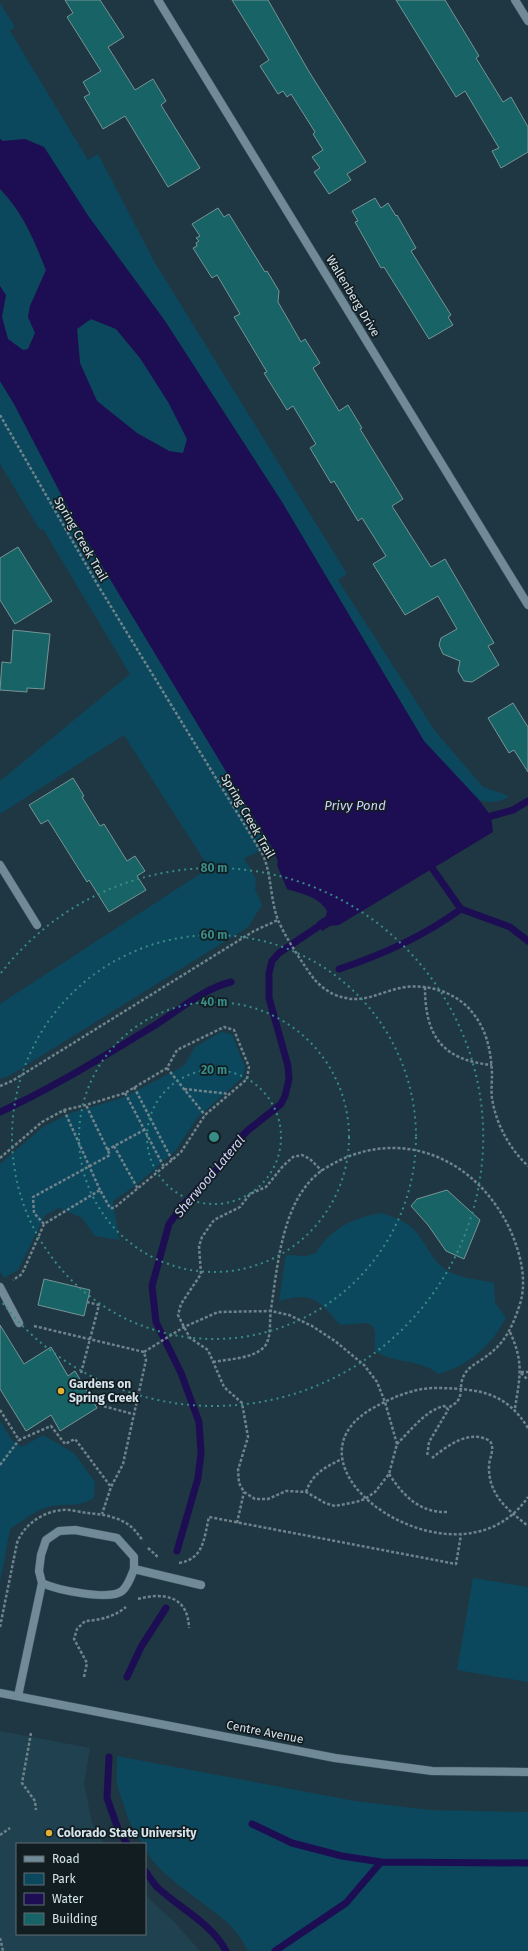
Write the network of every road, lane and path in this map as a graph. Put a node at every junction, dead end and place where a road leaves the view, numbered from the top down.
1 (158, 0) edge
2 (515, 0) edge
3 (528, 20) edge
4 (0, 415) edge
5 (528, 604) edge
6 (0, 865) edge
7 (278, 920) junction
8 (37, 925) dead end
9 (425, 987) junction
10 (492, 1064) junction
11 (167, 1068) junction
12 (0, 1086) edge
13 (134, 1087) junction
14 (184, 1089) junction
15 (124, 1093) junction
16 (230, 1094) junction
17 (86, 1105) junction
18 (64, 1110) junction
19 (205, 1115) junction
20 (144, 1130) junction
21 (114, 1146) junction
22 (107, 1150) junction
23 (0, 1158) edge
24 (172, 1160) junction
25 (90, 1166) junction
26 (528, 1166) edge
27 (164, 1167) junction
28 (322, 1170) junction
29 (138, 1189) junction
30 (100, 1190) junction
31 (44, 1224) junction
32 (523, 1274) junction
33 (528, 1274) edge
34 (11, 1281) dead end
35 (0, 1287) edge
36 (87, 1302) dead end
37 (271, 1311) junction
38 (19, 1323) joint
39 (184, 1327) junction
40 (510, 1332) junction
41 (90, 1339) junction
42 (144, 1352) junction
43 (213, 1362) junction
44 (521, 1372) junction
45 (528, 1372) edge
46 (81, 1373) dead end
47 (528, 1380) edge
48 (462, 1389) junction
49 (385, 1402) junction
50 (99, 1405) dead end
51 (446, 1408) junction
52 (515, 1408) junction
53 (0, 1410) edge
54 (133, 1414) junction
55 (528, 1428) edge
56 (19, 1440) junction
57 (397, 1444) junction
58 (428, 1457) dead end
59 (432, 1458) dead end
60 (342, 1459) junction
61 (0, 1465) edge
62 (389, 1474) junction
63 (111, 1487) junction
64 (244, 1492) junction
65 (306, 1492) junction
66 (528, 1498) edge
67 (365, 1499) junction
68 (447, 1512) dead end
69 (102, 1514) junction
70 (513, 1514) junction
71 (237, 1523) junction
72 (528, 1526) edge
73 (461, 1535) junction
74 (160, 1559) dead end
75 (172, 1564) dead end
76 (134, 1569) junction
77 (42, 1583) junction
78 (201, 1585) dead end
79 (134, 1600) dead end
80 (129, 1604) dead end
81 (0, 1628) edge
82 (189, 1628) dead end
83 (84, 1677) dead end
84 (0, 1693) edge
85 (18, 1696) junction
86 (31, 1733) dead end
87 (528, 1772) edge
88 (36, 1810) dead end
89 (10, 1828) dead end
90 (0, 1835) edge
91 (0, 1938) edge
92 (3, 1951) edge

1 - 5 street, Wallenberg Drive
2 - 3 street
4 - 7 path, Spring Creek Trail
6 - 8 street
7 - 9 path, Spring Creek Trail
7 - 12 path
9 - 10 path, Spring Creek Trail
9 - 10 path
10 - 26 path, Spring Creek Trail
11 - 13 path
11 - 14 path
11 - 16 path
13 - 15 path
13 - 24 path
14 - 16 path
14 - 19 path
15 - 17 path
15 - 20 path
16 - 19 path
17 - 18 path
17 - 22 path
18 - 23 path
18 - 25 path
19 - 24 path
20 - 21 path
20 - 27 path
21 - 22 path
21 - 29 path
22 - 25 path
24 - 27 path
25 - 30 path
25 - 31 path
27 - 29 path
28 - 32 path
28 - 37 path
28 - 39 path
29 - 30 path
30 - 31 path
31 - 34 path
32 - 33 path
32 - 40 path
35 - 38 street
36 - 41 path
37 - 39 path
37 - 43 path
37 - 49 path
38 - 41 path
39 - 42 path
39 - 43 path
40 - 44 path
40 - 48 path
41 - 42 path
41 - 46 path
42 - 54 path
43 - 64 path
44 - 45 path
44 - 47 path
44 - 52 path
48 - 49 path
48 - 51 path
48 - 52 path
49 - 57 path
49 - 60 path
50 - 54 path
51 - 57 path
51 - 58 path
52 - 55 path
53 - 56 path
54 - 63 path
56 - 61 path
56 - 63 path
57 - 62 path
59 - 70 path
60 - 65 path
60 - 67 path
62 - 67 path
62 - 68 path
63 - 69 path
64 - 65 path
64 - 71 path
65 - 67 path
66 - 70 path
67 - 73 path
69 - 74 path
69 - 81 path
70 - 72 path
70 - 73 path
71 - 73 path
71 - 75 path
76 - 77 street
76 - 77 street
76 - 78 street
77 - 85 street
79 - 82 path
80 - 83 path
84 - 85 street, Centre Avenue
85 - 87 street, Centre Avenue
86 - 88 path
89 - 90 path
91 - 92 path

